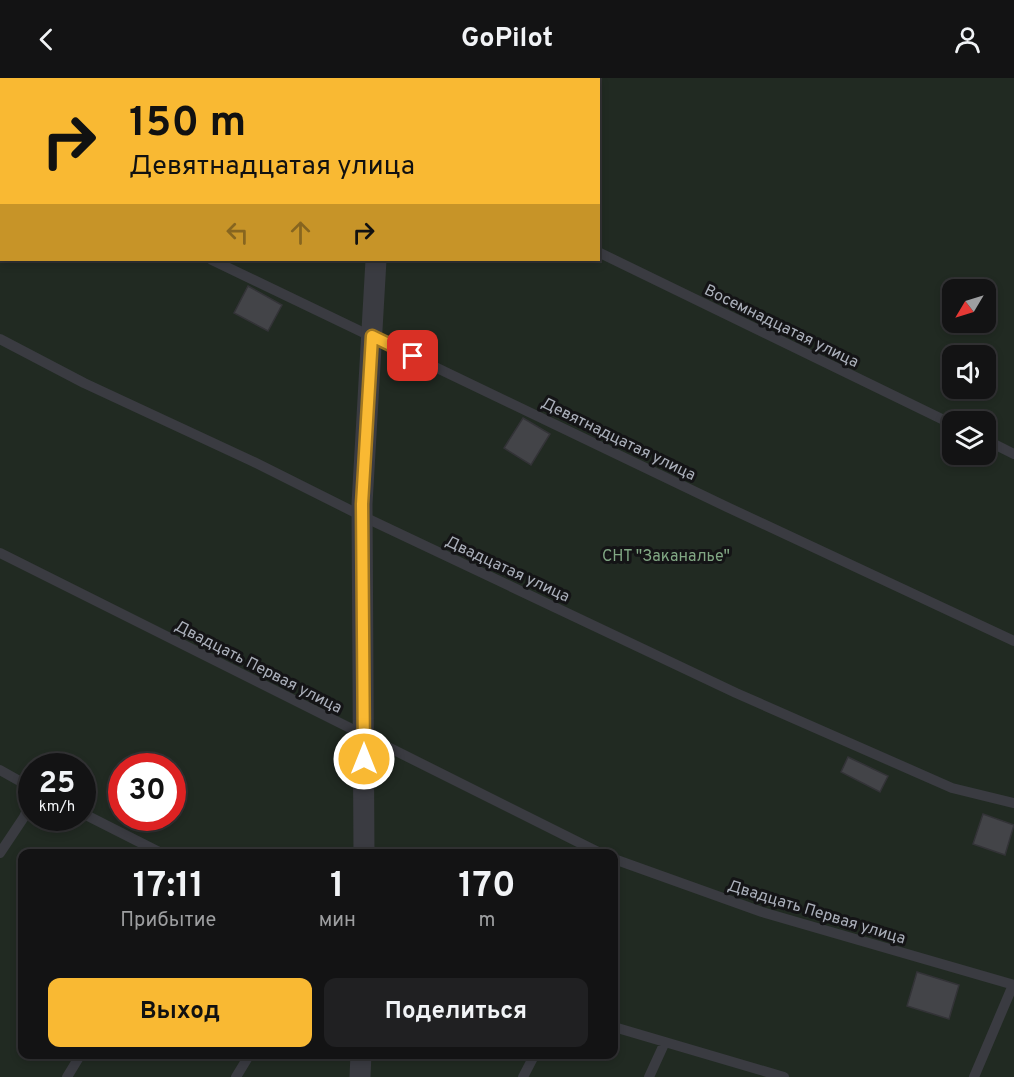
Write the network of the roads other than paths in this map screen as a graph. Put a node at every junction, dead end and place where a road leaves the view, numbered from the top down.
1 (600, 253) edge
2 (214, 261) edge
3 (376, 261) edge
4 (372, 336) junction
5 (0, 339) edge
6 (942, 419) edge
7 (996, 445) edge
8 (1014, 453) edge
9 (362, 516) junction
10 (0, 553) edge
11 (1014, 641) edge
12 (363, 735) junction
13 (0, 770) edge
14 (18, 780) edge
15 (1013, 803) edge
16 (96, 820) edge
17 (18, 825) edge
18 (153, 849) edge
19 (364, 849) edge
20 (592, 849) edge
21 (0, 853) edge
22 (618, 860) edge
23 (1013, 985) edge
24 (618, 1028) edge
25 (665, 1042) junction
26 (78, 1059) edge
27 (247, 1059) edge
28 (361, 1059) edge
29 (532, 1059) edge
30 (765, 1074) edge
31 (67, 1077) edge
32 (236, 1077) edge
33 (360, 1077) edge
34 (523, 1077) edge
35 (649, 1077) edge
36 (784, 1077) edge
37 (974, 1077) edge

1 - 6 lane, Восемнадцатая улица
2 - 4 lane, Девятнадцатая улица
3 - 4 street
4 - 9 street
4 - 11 lane, Девятнадцатая улица
5 - 9 lane, Двадцатая улица
7 - 8 lane
9 - 12 street
9 - 15 lane, Двадцатая улица
10 - 12 lane, Двадцать Первая улица
12 - 19 street
12 - 20 lane, Двадцать Первая улица
13 - 14 lane
16 - 18 lane
17 - 21 lane
22 - 23 lane, Двадцать Первая улица
23 - 37 lane
24 - 25 lane
25 - 30 lane
25 - 35 lane
26 - 31 lane
27 - 32 lane
28 - 33 street
29 - 34 lane
30 - 36 lane

